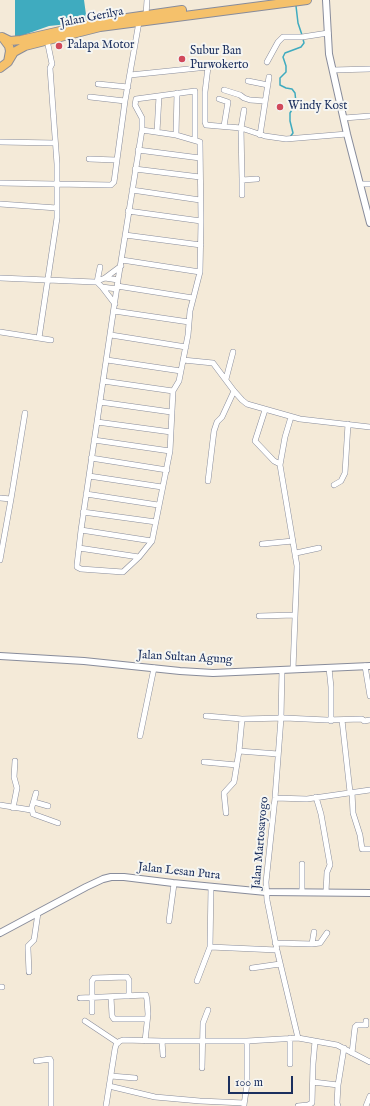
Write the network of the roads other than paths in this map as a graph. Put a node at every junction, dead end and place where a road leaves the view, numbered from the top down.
1 (147, 0) edge
2 (264, 0) edge
3 (307, 0) edge
4 (326, 0) edge
5 (222, 8) junction
6 (146, 14) junction
7 (139, 22) junction
8 (99, 24) junction
9 (328, 33) junction
10 (1, 36) edge
11 (47, 40) junction
12 (8, 62) junction
13 (267, 62) dead end
14 (0, 68) edge
15 (370, 69) edge
16 (333, 70) junction
17 (130, 75) junction
18 (269, 77) dead end
19 (248, 81) dead end
20 (98, 84) dead end
21 (268, 85) junction
22 (128, 86) junction
23 (224, 90) dead end
24 (177, 93) junction
25 (159, 96) junction
26 (90, 97) dead end
27 (219, 100) dead end
28 (125, 101) junction
29 (265, 102) junction
30 (244, 110) dead end
31 (370, 116) edge
32 (344, 118) junction
33 (224, 126) junction
34 (241, 128) junction
35 (142, 130) junction
36 (157, 132) junction
37 (347, 134) junction
38 (176, 135) junction
39 (260, 135) junction
40 (195, 140) junction
41 (0, 142) edge
42 (55, 143) junction
43 (138, 150) junction
44 (200, 158) junction
45 (89, 159) dead end
46 (116, 160) junction
47 (135, 169) junction
48 (200, 178) junction
49 (257, 179) dead end
50 (242, 180) junction
51 (0, 183) edge
52 (360, 184) junction
53 (370, 184) edge
54 (57, 185) junction
55 (132, 190) junction
56 (242, 195) dead end
57 (200, 200) junction
58 (0, 204) edge
59 (57, 208) junction
60 (128, 211) junction
61 (201, 222) junction
62 (370, 223) edge
63 (125, 235) junction
64 (201, 245) junction
65 (122, 263) junction
66 (100, 267) dead end
67 (200, 272) junction
68 (0, 278) edge
69 (105, 278) junction
70 (48, 280) junction
71 (97, 282) junction
72 (118, 285) junction
73 (102, 287) junction
74 (193, 298) junction
75 (115, 304) junction
76 (114, 311) junction
77 (189, 322) junction
78 (0, 332) edge
79 (111, 335) junction
80 (39, 338) junction
81 (50, 340) dead end
82 (186, 347) junction
83 (233, 352) dead end
84 (106, 360) junction
85 (183, 360) junction
86 (181, 371) junction
87 (226, 379) junction
88 (103, 381) junction
89 (173, 391) junction
90 (234, 391) junction
91 (100, 402) junction
92 (265, 410) junction
93 (171, 412) junction
94 (26, 413) dead end
95 (292, 417) junction
96 (97, 422) junction
97 (348, 424) junction
98 (370, 427) edge
99 (171, 432) junction
100 (94, 440) junction
101 (170, 452) junction
102 (91, 458) junction
103 (280, 464) junction
104 (166, 470) junction
105 (88, 476) junction
106 (208, 481) dead end
107 (334, 485) dead end
108 (162, 487) junction
109 (86, 494) junction
110 (0, 498) edge
111 (11, 499) junction
112 (158, 505) junction
113 (83, 512) junction
114 (156, 522) junction
115 (81, 530) junction
116 (152, 541) junction
117 (293, 541) junction
118 (262, 544) dead end
119 (79, 548) junction
120 (319, 548) dead end
121 (296, 553) junction
122 (139, 557) junction
123 (0, 560) edge
124 (296, 615) junction
125 (260, 616) dead end
126 (0, 656) edge
127 (368, 666) edge
128 (154, 668) junction
129 (329, 668) junction
130 (293, 669) junction
131 (282, 670) junction
132 (370, 696) edge
133 (206, 716) dead end
134 (281, 718) junction
135 (242, 719) junction
136 (331, 720) junction
137 (342, 720) junction
138 (370, 720) edge
139 (140, 736) dead end
140 (239, 751) junction
141 (278, 754) junction
142 (15, 761) dead end
143 (204, 762) dead end
144 (237, 765) junction
145 (370, 790) edge
146 (351, 792) junction
147 (36, 793) dead end
148 (316, 797) junction
149 (275, 798) junction
150 (34, 802) junction
151 (0, 805) edge
152 (48, 806) dead end
153 (13, 808) junction
154 (32, 808) junction
155 (226, 813) dead end
156 (58, 823) dead end
157 (370, 849) edge
158 (302, 864) dead end
159 (174, 884) junction
160 (211, 887) junction
161 (266, 892) junction
162 (302, 892) junction
163 (326, 892) junction
164 (370, 892) edge
165 (38, 914) junction
166 (169, 921) dead end
167 (314, 932) dead end
168 (327, 932) dead end
169 (0, 933) edge
170 (275, 943) junction
171 (312, 944) junction
172 (210, 947) junction
173 (277, 950) junction
174 (280, 964) junction
175 (252, 968) dead end
176 (29, 972) dead end
177 (197, 981) dead end
178 (129, 996) junction
179 (92, 997) junction
180 (111, 997) junction
181 (80, 998) dead end
182 (208, 1010) dead end
183 (92, 1012) dead end
184 (147, 1019) junction
185 (85, 1021) dead end
186 (366, 1021) dead end
187 (290, 1038) junction
188 (298, 1038) junction
189 (145, 1041) junction
190 (162, 1041) junction
191 (202, 1041) junction
192 (247, 1041) junction
193 (315, 1041) junction
194 (118, 1043) junction
195 (344, 1048) junction
196 (352, 1052) junction
197 (163, 1055) dead end
198 (36, 1061) dead end
199 (370, 1062) edge
200 (290, 1064) dead end
201 (202, 1068) dead end
202 (111, 1076) junction
203 (135, 1078) dead end
204 (312, 1082) junction
205 (338, 1085) junction
206 (109, 1086) junction
207 (370, 1096) edge
208 (244, 1104) edge
209 (52, 1106) edge
210 (106, 1106) edge
211 (298, 1106) edge
212 (338, 1106) edge
213 (366, 1106) edge

1 - 6 street
2 - 5 highway, Jalan Gerilya
3 - 5 highway, Jalan Gerilya
4 - 9 street
5 - 6 highway, Jalan Gerilya
5 - 7 highway, Jalan Gerilya
6 - 8 highway, Jalan Gerilya
7 - 8 highway, Jalan Gerilya
7 - 17 street
8 - 10 highway, Jalan Gerilya
8 - 11 highway, Jalan Gerilya
9 - 13 street
9 - 16 street
10 - 12 highway
11 - 12 highway, Jalan Gerilya
11 - 42 street
12 - 14 highway, Jalan Gerilya
15 - 16 street
16 - 32 street
17 - 22 street
17 - 33 street
18 - 21 street
19 - 21 street
20 - 22 street
21 - 29 street
22 - 28 street
23 - 29 street
24 - 25 street
24 - 38 street
24 - 40 street
25 - 35 street
25 - 36 street
26 - 28 street
27 - 33 street
28 - 46 street
29 - 39 street
30 - 34 street
31 - 32 street
32 - 37 street
33 - 34 street
34 - 39 street
34 - 50 street
35 - 36 street
35 - 43 street
36 - 38 street
37 - 39 street
37 - 52 street
38 - 40 street
40 - 44 street
41 - 42 street
42 - 54 street
43 - 44 street
43 - 47 street
44 - 48 street
45 - 46 street
46 - 54 street
47 - 48 street
47 - 55 street
48 - 57 street
49 - 50 street
50 - 56 street
51 - 54 street
52 - 53 street
52 - 62 street
54 - 59 street
55 - 57 street
55 - 60 street
57 - 61 street
58 - 59 street
59 - 70 street
60 - 61 street
60 - 63 street
61 - 64 street
63 - 64 street
63 - 65 street
64 - 67 street
65 - 67 street
65 - 69 street
65 - 72 street
66 - 71 street
67 - 74 street
68 - 70 street
69 - 71 street
69 - 72 street
70 - 71 street
70 - 80 street
71 - 73 street
72 - 73 street
72 - 74 street
72 - 75 street
73 - 75 street
74 - 77 street
75 - 76 street
76 - 77 street
76 - 79 street
77 - 82 street
78 - 80 street
79 - 82 street
79 - 84 street
80 - 81 street
82 - 85 street
83 - 87 street
84 - 86 street
84 - 88 street
85 - 86 street
85 - 87 street
86 - 89 street
87 - 90 street
88 - 89 street
88 - 91 street
89 - 93 street
90 - 92 street
90 - 106 street
91 - 93 street
91 - 96 street
92 - 95 street
92 - 103 street
93 - 99 street
94 - 111 street
95 - 97 street
95 - 103 street
96 - 99 street
96 - 100 street
97 - 98 street
97 - 107 street
99 - 101 street
100 - 101 street
100 - 102 street
101 - 104 street
102 - 104 street
102 - 105 street
103 - 117 street
104 - 108 street
105 - 108 street
105 - 109 street
108 - 112 street
109 - 112 street
109 - 113 street
110 - 111 street
111 - 123 street
112 - 114 street
113 - 114 street
113 - 115 street
114 - 116 street
115 - 116 street
115 - 119 street
116 - 122 street
117 - 118 street
117 - 121 street
119 - 122 street
119 - 122 street
120 - 121 street
121 - 124 street
124 - 125 street
124 - 130 street
126 - 128 street, Jalan Sultan Agung
127 - 129 street, Jalan Sultan Agung
127 - 132 street
128 - 131 street, Jalan Sultan Agung
128 - 139 street
129 - 130 street, Jalan Sultan Agung
129 - 136 street
130 - 131 street, Jalan Sultan Agung
131 - 134 street, Jalan Martosayogo
133 - 135 street
134 - 135 street
134 - 136 street
134 - 141 street, Jalan Martosayogo
135 - 140 street
136 - 137 street
137 - 138 street
137 - 146 street
140 - 141 street
140 - 144 street
141 - 149 street, Jalan Martosayogo
142 - 153 street
143 - 144 street
144 - 155 street
145 - 146 street
146 - 148 street
146 - 157 street
147 - 150 street
148 - 149 street
148 - 163 street
149 - 161 street, Jalan Martosayogo
150 - 152 street
150 - 154 street
151 - 153 street
153 - 154 street
154 - 156 street
158 - 162 street
159 - 160 street, Jalan Lesan Pura
159 - 165 street, Jalan Lesan Pura
159 - 166 street
160 - 161 street, Jalan Lesan Pura
160 - 172 street
161 - 162 street, Jalan Lesan Pura
161 - 170 street, Jalan Martosayogo
162 - 163 street, Jalan Lesan Pura
163 - 164 street, Jalan Lesan Pura
165 - 169 street, Jalan Lesan Pura
165 - 176 street
167 - 171 street
168 - 171 street
170 - 171 street
170 - 173 street, Jalan Martosayogo
172 - 173 street
172 - 177 street
173 - 174 street, Jalan Martosayogo
174 - 175 street
174 - 188 street, Jalan Martosayogo
178 - 179 street
178 - 180 street
178 - 184 street
179 - 180 street
179 - 181 street
179 - 183 street
180 - 184 street
182 - 191 street
184 - 189 street
185 - 194 street
186 - 196 street
187 - 188 street
187 - 192 street
187 - 200 street
188 - 193 street
189 - 190 street
189 - 194 street
190 - 191 street
190 - 197 street
191 - 192 street
191 - 201 street
192 - 208 street
193 - 195 street
193 - 204 street
194 - 202 street
195 - 196 street
195 - 205 street
196 - 199 street
198 - 209 street
202 - 203 street
202 - 206 street
204 - 205 street
204 - 211 street
205 - 212 street
206 - 208 street
206 - 210 street
207 - 213 street

